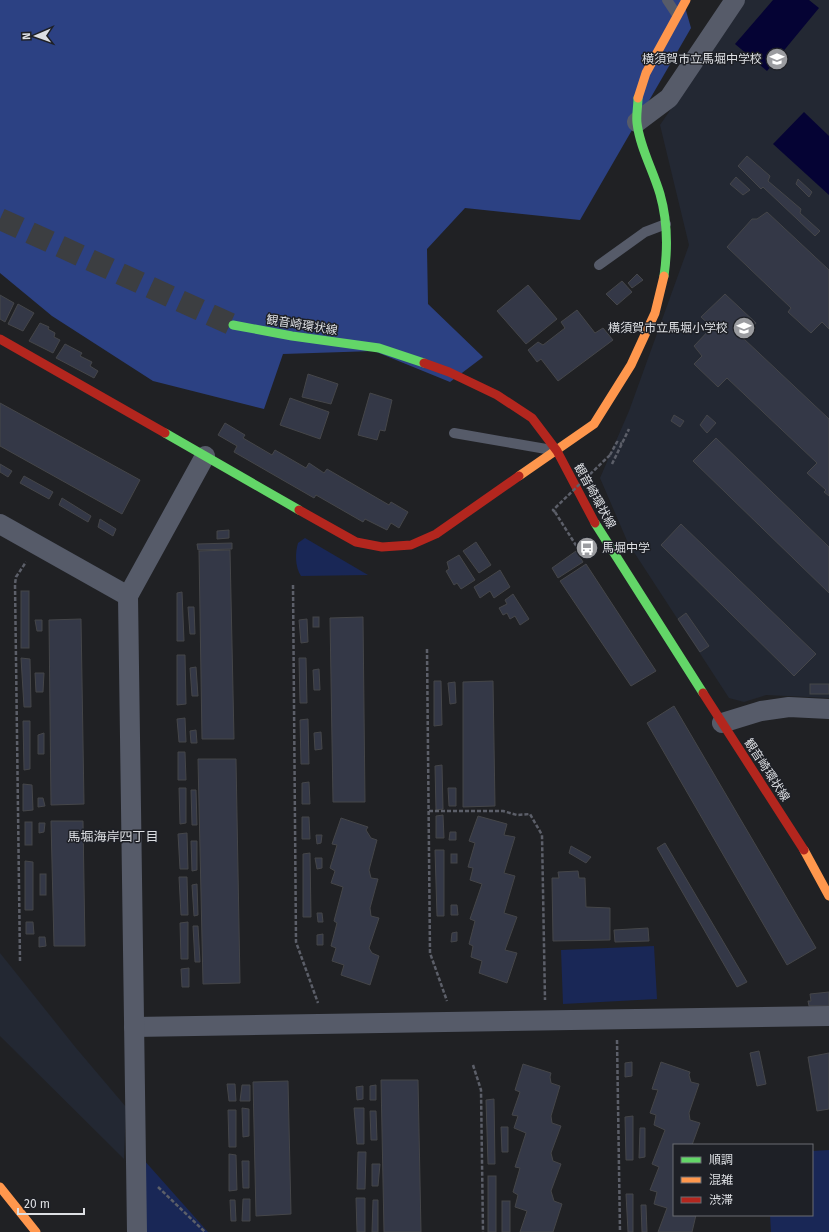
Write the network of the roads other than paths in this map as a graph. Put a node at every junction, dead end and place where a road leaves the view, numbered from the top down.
1 (667, 0) edge
2 (686, 0) edge
3 (735, 0) edge
4 (677, 14) junction
5 (637, 122) junction
6 (666, 224) junction
7 (599, 266) dead end
8 (233, 325) tunnel mouth
9 (0, 339) edge
10 (454, 432) dead end
11 (556, 451) junction
12 (205, 456) junction
13 (0, 524) edge
14 (128, 596) junction
15 (829, 709) edge
16 (722, 723) junction
17 (829, 896) edge
18 (829, 1016) edge
19 (134, 1027) junction
20 (0, 1187) edge
21 (36, 1232) edge
22 (137, 1232) edge

1 - 4 lane
2 - 4 main road
3 - 5 street
4 - 5 main road
5 - 6 main road
6 - 7 lane
6 - 11 main road
8 - 11 main road, 観音崎環状線
9 - 12 main road
10 - 11 lane
11 - 12 main road
11 - 16 main road, 観音崎環状線
12 - 14 street
13 - 14 street
14 - 19 street
15 - 16 street
16 - 17 main road, 観音崎環状線
18 - 19 street
19 - 22 street
20 - 21 main road

